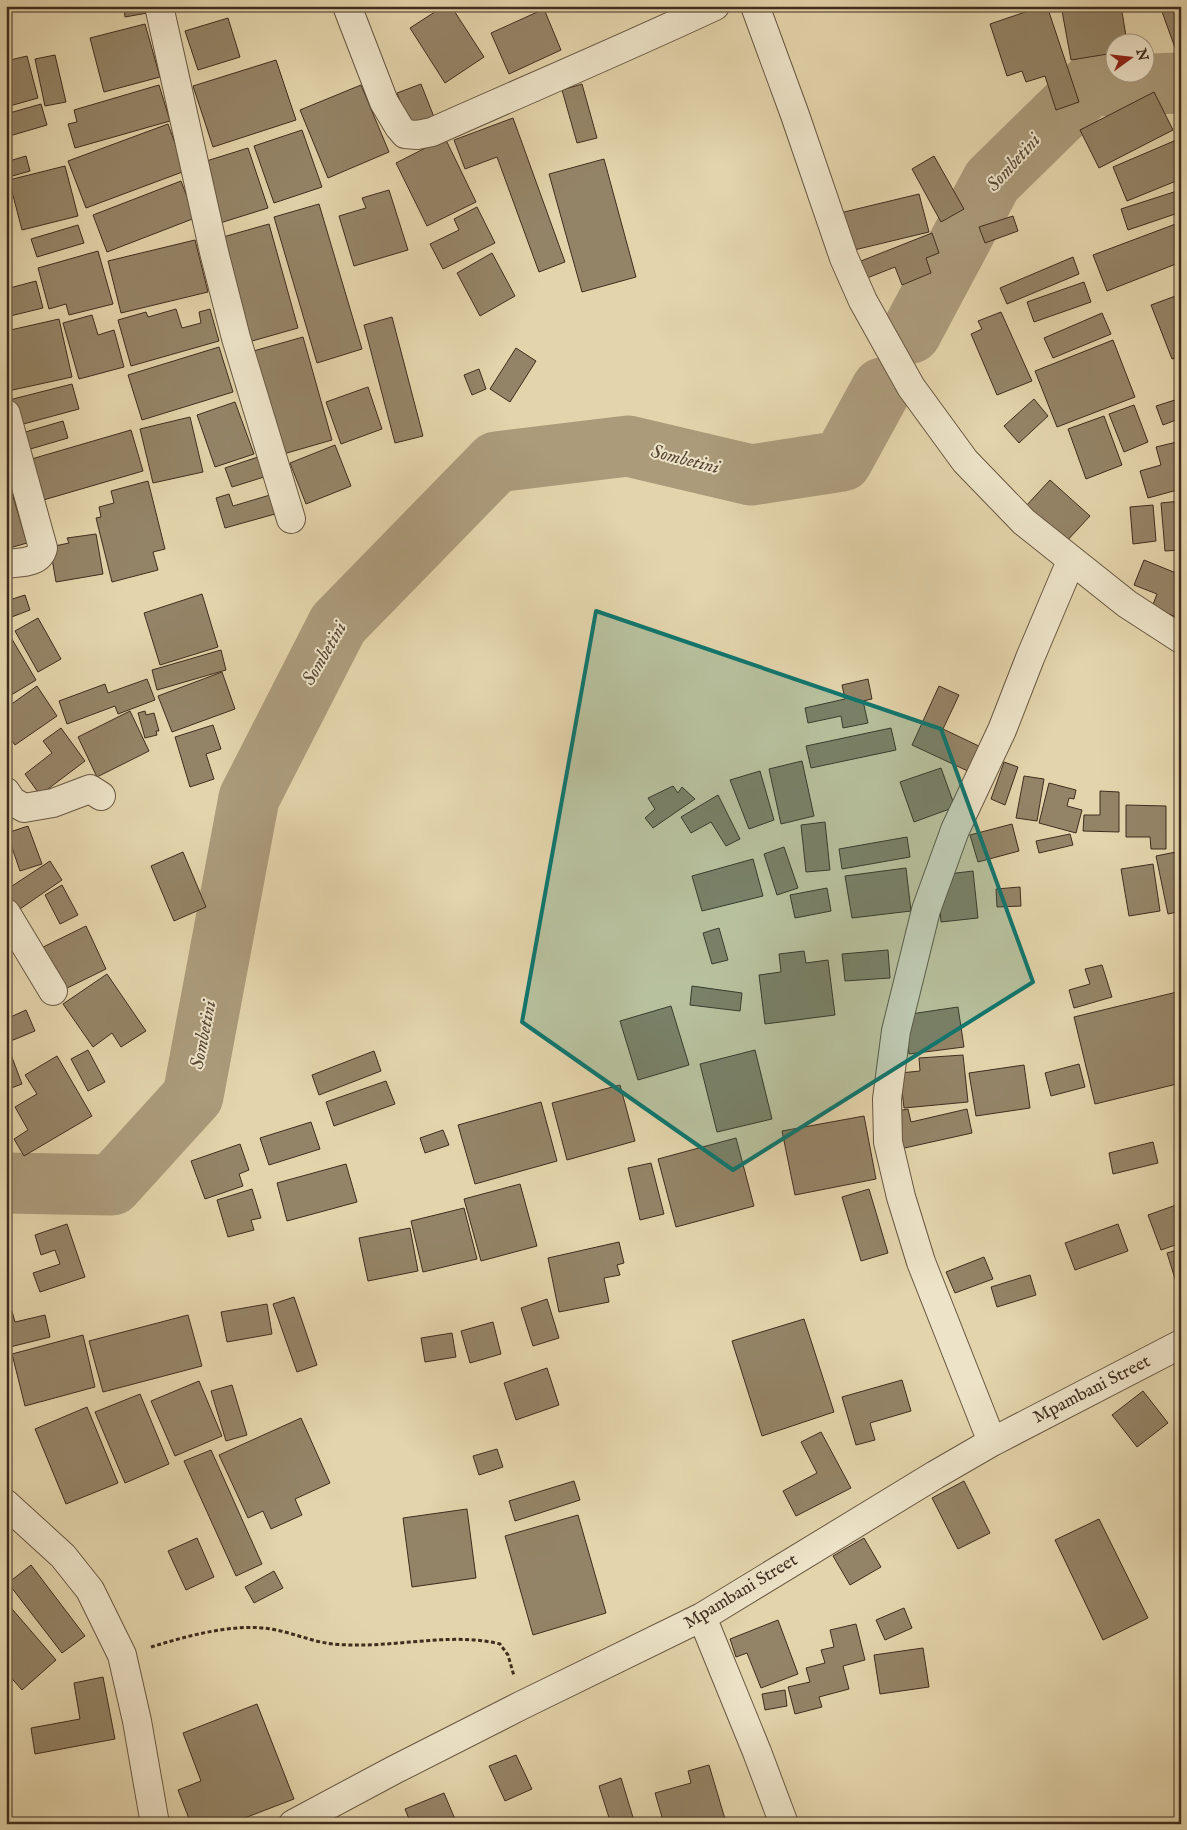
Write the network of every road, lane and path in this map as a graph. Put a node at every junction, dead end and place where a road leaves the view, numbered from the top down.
1 (159, 6) edge
2 (347, 6) edge
3 (714, 6) edge
4 (755, 6) edge
5 (6, 414) edge
6 (291, 519) dead end
7 (1071, 561) junction
8 (6, 564) edge
9 (1181, 639) edge
10 (6, 792) edge
11 (101, 796) dead end
12 (6, 913) edge
13 (53, 991) dead end
14 (1181, 1344) edge
15 (992, 1442) junction
16 (6, 1504) edge
17 (702, 1617) junction
18 (122, 1655) junction
19 (522, 1705) junction
20 (155, 1824) edge
21 (293, 1824) edge
22 (784, 1824) edge

1 - 6 street
2 - 3 street
4 - 7 street
5 - 8 street
7 - 9 street
7 - 15 street
10 - 11 street
12 - 13 street
14 - 15 street, Mpambani Street
15 - 17 street, Mpambani Street
16 - 18 street
17 - 19 street, Mpambani Street
17 - 22 street
18 - 19 path
18 - 20 street
19 - 21 street, Mpambani Street

